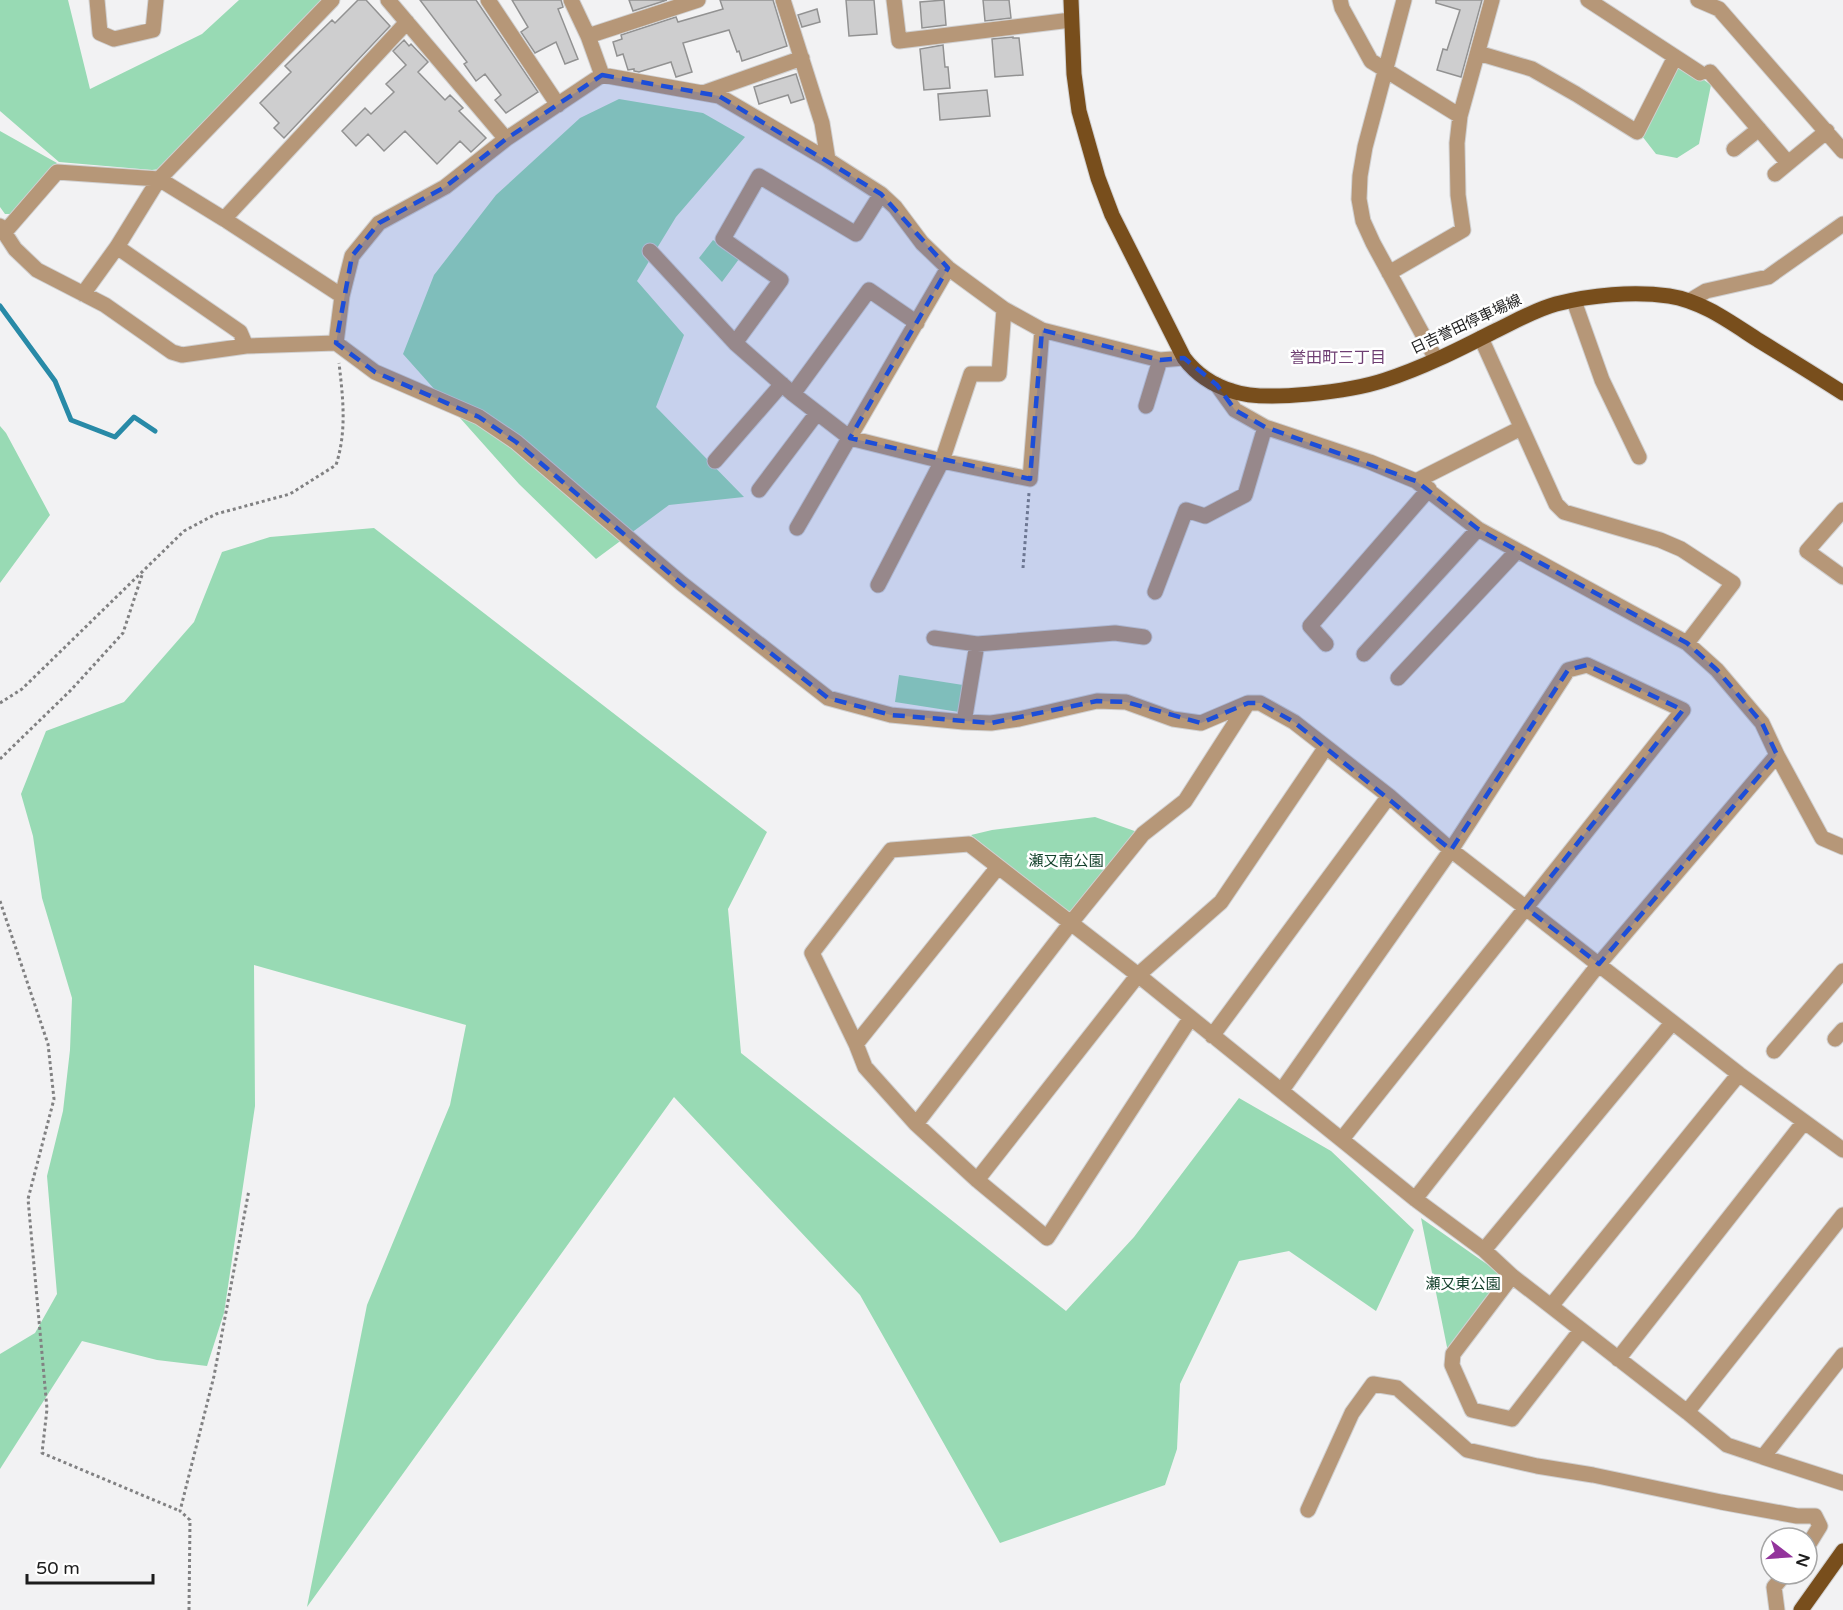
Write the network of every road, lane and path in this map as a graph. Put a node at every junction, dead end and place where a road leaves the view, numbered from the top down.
1 (97, 0) edge
2 (156, 0) edge
3 (332, 0) edge
4 (388, 0) edge
5 (488, 0) edge
6 (571, 0) edge
7 (698, 0) edge
8 (783, 0) edge
9 (894, 0) edge
10 (1071, 0) edge
11 (1340, 0) edge
12 (1404, 0) edge
13 (1492, 0) edge
14 (1588, 0) edge
15 (1707, 2) edge
16 (1071, 20) junction
17 (407, 22) junction
18 (588, 36) junction
19 (1478, 53) junction
20 (1675, 57) junction
21 (802, 58) junction
22 (1385, 69) junction
23 (602, 75) junction
24 (703, 93) junction
25 (558, 105) junction
26 (1460, 116) junction
27 (1759, 129) junction
28 (1827, 131) junction
29 (506, 139) junction
30 (1734, 150) dead end
31 (1843, 151) edge
32 (828, 160) junction
33 (1788, 163) junction
34 (1774, 174) dead end
35 (159, 179) junction
36 (881, 194) junction
37 (224, 219) junction
38 (1843, 224) edge
39 (2, 229) edge
40 (117, 247) junction
41 (650, 251) dead end
42 (948, 268) junction
43 (1389, 273) junction
44 (83, 294) junction
45 (342, 296) junction
46 (1690, 300) junction
47 (1574, 301) junction
48 (1004, 309) junction
49 (917, 323) junction
50 (1042, 330) junction
51 (1481, 338) junction
52 (336, 342) junction
53 (735, 343) junction
54 (246, 346) junction
55 (1184, 358) junction
56 (1436, 359) junction
57 (1160, 360) junction
58 (1217, 385) junction
59 (787, 389) junction
60 (1843, 393) edge
61 (1146, 406) dead end
62 (817, 413) junction
63 (1265, 427) junction
64 (1521, 428) junction
65 (850, 438) junction
66 (1639, 457) dead end
67 (715, 461) dead end
68 (942, 461) junction
69 (1030, 479) junction
70 (1423, 485) junction
71 (759, 490) dead end
72 (1841, 516) edge
73 (797, 528) dead end
74 (1478, 529) junction
75 (1518, 551) junction
76 (1023, 568) dead end
77 (144, 570) junction
78 (1843, 577) edge
79 (878, 585) dead end
80 (1155, 592) dead end
81 (1144, 637) dead end
82 (934, 638) dead end
83 (1687, 643) junction
84 (977, 644) junction
85 (1326, 644) dead end
86 (1364, 654) dead end
87 (1398, 678) dead end
88 (0, 703) edge
89 (1248, 703) junction
90 (964, 722) junction
91 (1326, 747) junction
92 (1777, 754) junction
93 (0, 759) edge
94 (1389, 796) junction
95 (1843, 847) edge
96 (1451, 850) junction
97 (998, 867) junction
98 (0, 901) edge
99 (1526, 908) junction
100 (1070, 924) junction
101 (1599, 964) junction
102 (1843, 971) edge
103 (1138, 975) junction
104 (1190, 1019) junction
105 (1672, 1023) junction
106 (1212, 1036) junction
107 (856, 1044) junction
108 (1774, 1051) dead end
109 (1739, 1074) junction
110 (1282, 1090) junction
111 (1804, 1122) junction
112 (916, 1124) junction
113 (1342, 1139) junction
114 (1843, 1150) edge
115 (976, 1180) junction
116 (249, 1190) dead end
117 (1415, 1198) junction
118 (1843, 1215) edge
119 (1484, 1250) junction
120 (1512, 1276) junction
121 (1551, 1306) junction
122 (1581, 1330) junction
123 (1843, 1355) edge
124 (1618, 1359) junction
125 (1687, 1412) junction
126 (1763, 1457) junction
127 (1843, 1483) edge
128 (1308, 1510) dead end
129 (180, 1511) junction
130 (1819, 1528) edge
131 (1843, 1551) edge
132 (1775, 1586) edge
133 (1803, 1607) edge
134 (189, 1610) edge
135 (1777, 1610) edge

1 - 2 street
3 - 35 street
4 - 17 street
5 - 25 street
6 - 18 street
7 - 18 street
8 - 21 street
9 - 16 street
10 - 16 main road, 日吉誉田停車場線
11 - 22 street
12 - 22 street
13 - 19 street
14 - 20 street
15 - 28 street
16 - 55 main road, 日吉誉田停車場線
17 - 29 street
17 - 37 street
18 - 23 street
19 - 20 street
19 - 26 street
20 - 27 street
21 - 24 street
21 - 32 street
22 - 26 street
22 - 43 street
23 - 24 street
23 - 25 street
24 - 32 street
25 - 29 street
26 - 43 street
27 - 30 street
27 - 33 street
28 - 31 street
28 - 33 street
29 - 45 street
32 - 36 street
33 - 34 street
35 - 37 street
35 - 39 street
35 - 40 street
36 - 42 street
36 - 53 street
37 - 45 street
38 - 46 street
39 - 44 street
40 - 44 street
40 - 54 street
41 - 53 street
42 - 48 street
42 - 49 street
43 - 56 street
44 - 54 street
45 - 52 street
46 - 47 main road, 日吉誉田停車場線
46 - 60 main road, 日吉誉田停車場線
47 - 51 main road, 日吉誉田停車場線
47 - 66 street
48 - 50 street
48 - 68 street
49 - 59 street
49 - 65 street
50 - 57 street
50 - 69 street
51 - 56 main road, 日吉誉田停車場線
51 - 64 street
52 - 54 street
52 - 77 path
52 - 90 street
53 - 59 street
55 - 57 street
55 - 58 main road, 日吉誉田停車場線
56 - 58 main road, 日吉誉田停車場線
57 - 61 street
58 - 63 street
59 - 62 street
59 - 67 street
62 - 65 street
62 - 71 street
63 - 70 street
63 - 80 street
64 - 70 street
64 - 83 street
65 - 68 street
65 - 73 street
68 - 69 street
68 - 79 street
69 - 76 path
70 - 74 street
70 - 85 street
72 - 78 street
74 - 75 street
74 - 86 street
75 - 83 street
75 - 87 street
77 - 88 path
77 - 93 path
81 - 84 street
82 - 84 street
83 - 92 street
84 - 90 street
89 - 90 street
89 - 91 street
89 - 100 street
91 - 94 street
91 - 103 street
92 - 95 street
92 - 101 street
94 - 96 street
94 - 106 street
96 - 99 street
96 - 99 street
96 - 110 street
97 - 100 street
97 - 107 street
97 - 107 street
98 - 129 path
99 - 101 street
99 - 113 street
100 - 103 street
100 - 112 street
101 - 105 street
101 - 117 street
102 - 108 street
103 - 104 street
103 - 115 street
104 - 106 street
104 - 115 street
105 - 109 street
105 - 119 street
106 - 110 street
107 - 112 street
109 - 111 street
109 - 121 street
110 - 113 street
111 - 114 street
111 - 124 street
112 - 115 street
113 - 117 street
116 - 129 path
117 - 119 street
118 - 125 street
119 - 120 street
120 - 121 street
120 - 122 street
121 - 122 street
122 - 124 street
123 - 126 street
124 - 125 street
125 - 126 street
126 - 127 street
128 - 130 street
129 - 134 path
131 - 133 main road
132 - 135 street

